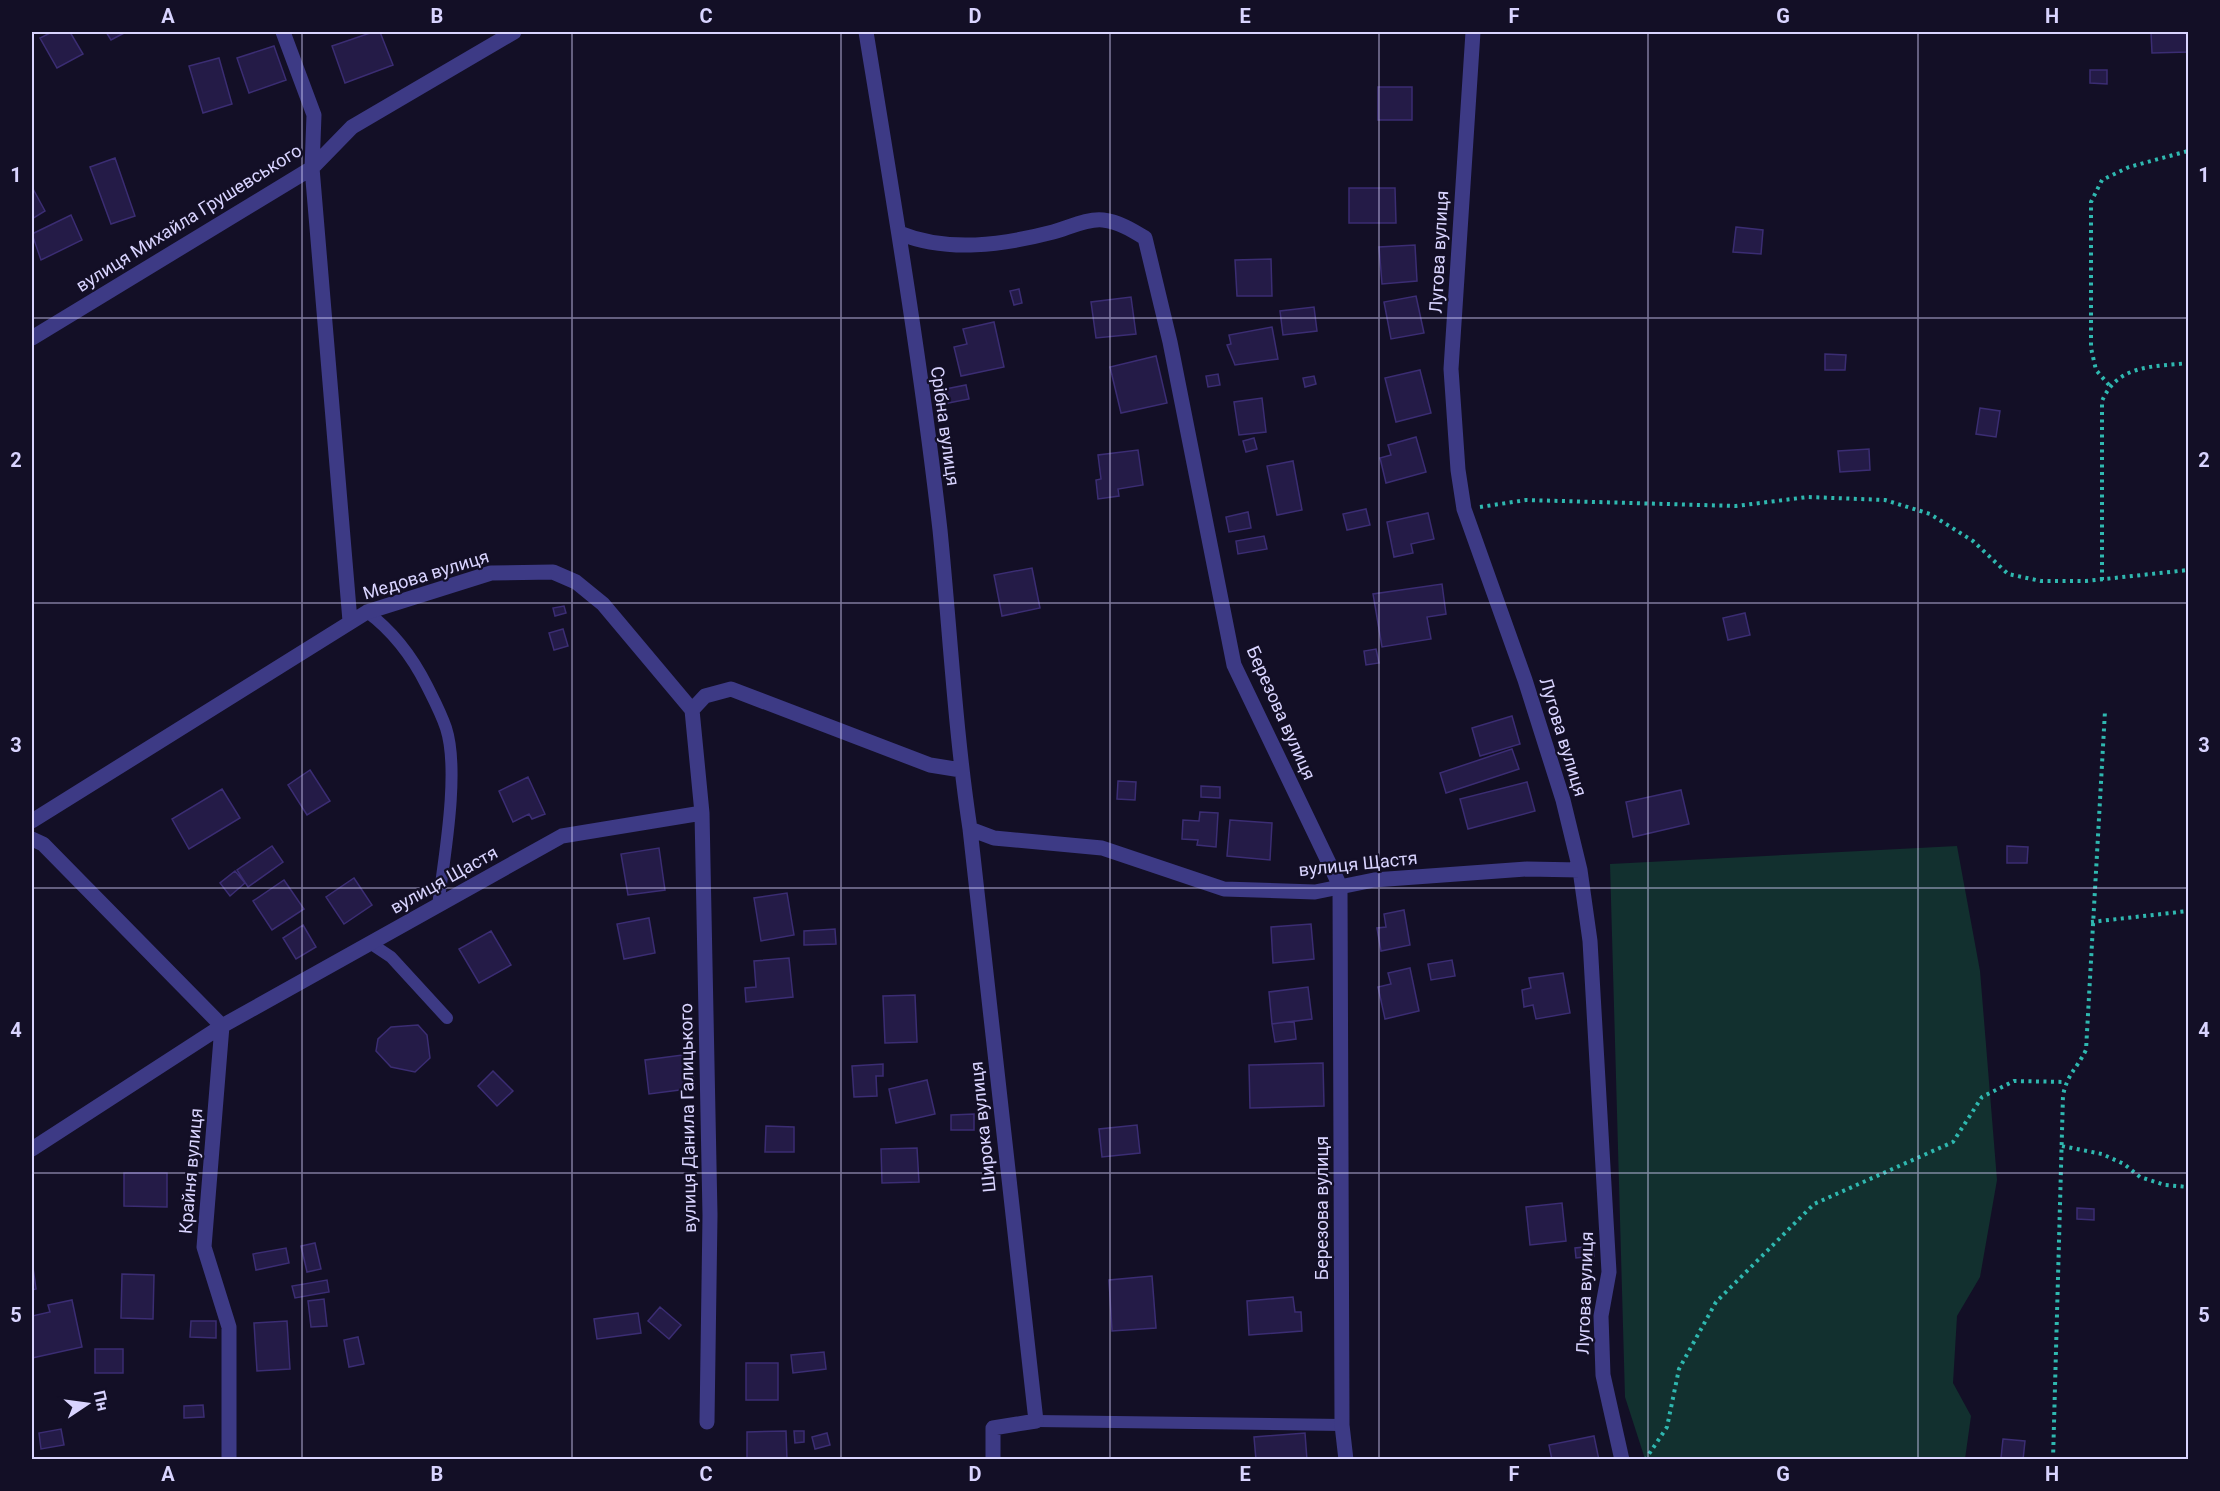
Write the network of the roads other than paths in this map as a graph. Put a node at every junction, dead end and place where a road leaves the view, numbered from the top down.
1 (283, 32) edge
2 (514, 32) edge
3 (866, 32) edge
4 (1473, 32) edge
5 (312, 168) junction
6 (898, 233) junction
7 (32, 338) edge
8 (367, 612) junction
9 (351, 621) junction
10 (692, 710) junction
11 (961, 770) junction
12 (702, 813) junction
13 (32, 821) edge
14 (970, 829) junction
15 (32, 839) edge
16 (1580, 870) junction
17 (1340, 886) junction
18 (438, 906) junction
19 (370, 943) junction
20 (447, 1017) dead end
21 (222, 1026) junction
22 (32, 1149) edge
23 (1036, 1421) junction
24 (707, 1422) dead end
25 (1342, 1425) junction
26 (228, 1460) edge
27 (993, 1460) edge
28 (1346, 1460) edge
29 (1622, 1460) edge

1 - 5 street
2 - 5 street, вулиця Михайла Грушевського
3 - 6 street, Срібна вулиця
4 - 16 street, Лугова вулиця
5 - 7 street, вулиця Михайла Грушевського
5 - 9 street
6 - 11 street, Срібна вулиця
6 - 17 street, Березова вулиця
8 - 9 street, Медова вулиця
8 - 10 street, Медова вулиця
8 - 18 lane
9 - 13 street, Медова вулиця
10 - 11 street
10 - 12 street
11 - 14 street, Срібна вулиця
12 - 18 street, вулиця Щастя
12 - 24 street, вулиця Данила Галицького
14 - 17 street, вулиця Щастя
14 - 23 street, Широка вулиця
15 - 21 street
16 - 17 street, вулиця Щастя
16 - 29 street, Лугова вулиця
17 - 25 street, Березова вулиця
18 - 19 street, вулиця Щастя
19 - 20 lane
19 - 21 street, вулиця Щастя
21 - 22 street, вулиця Щастя
21 - 26 street, Крайня вулиця
23 - 25 lane
23 - 27 street
25 - 28 street, Березова вулиця

